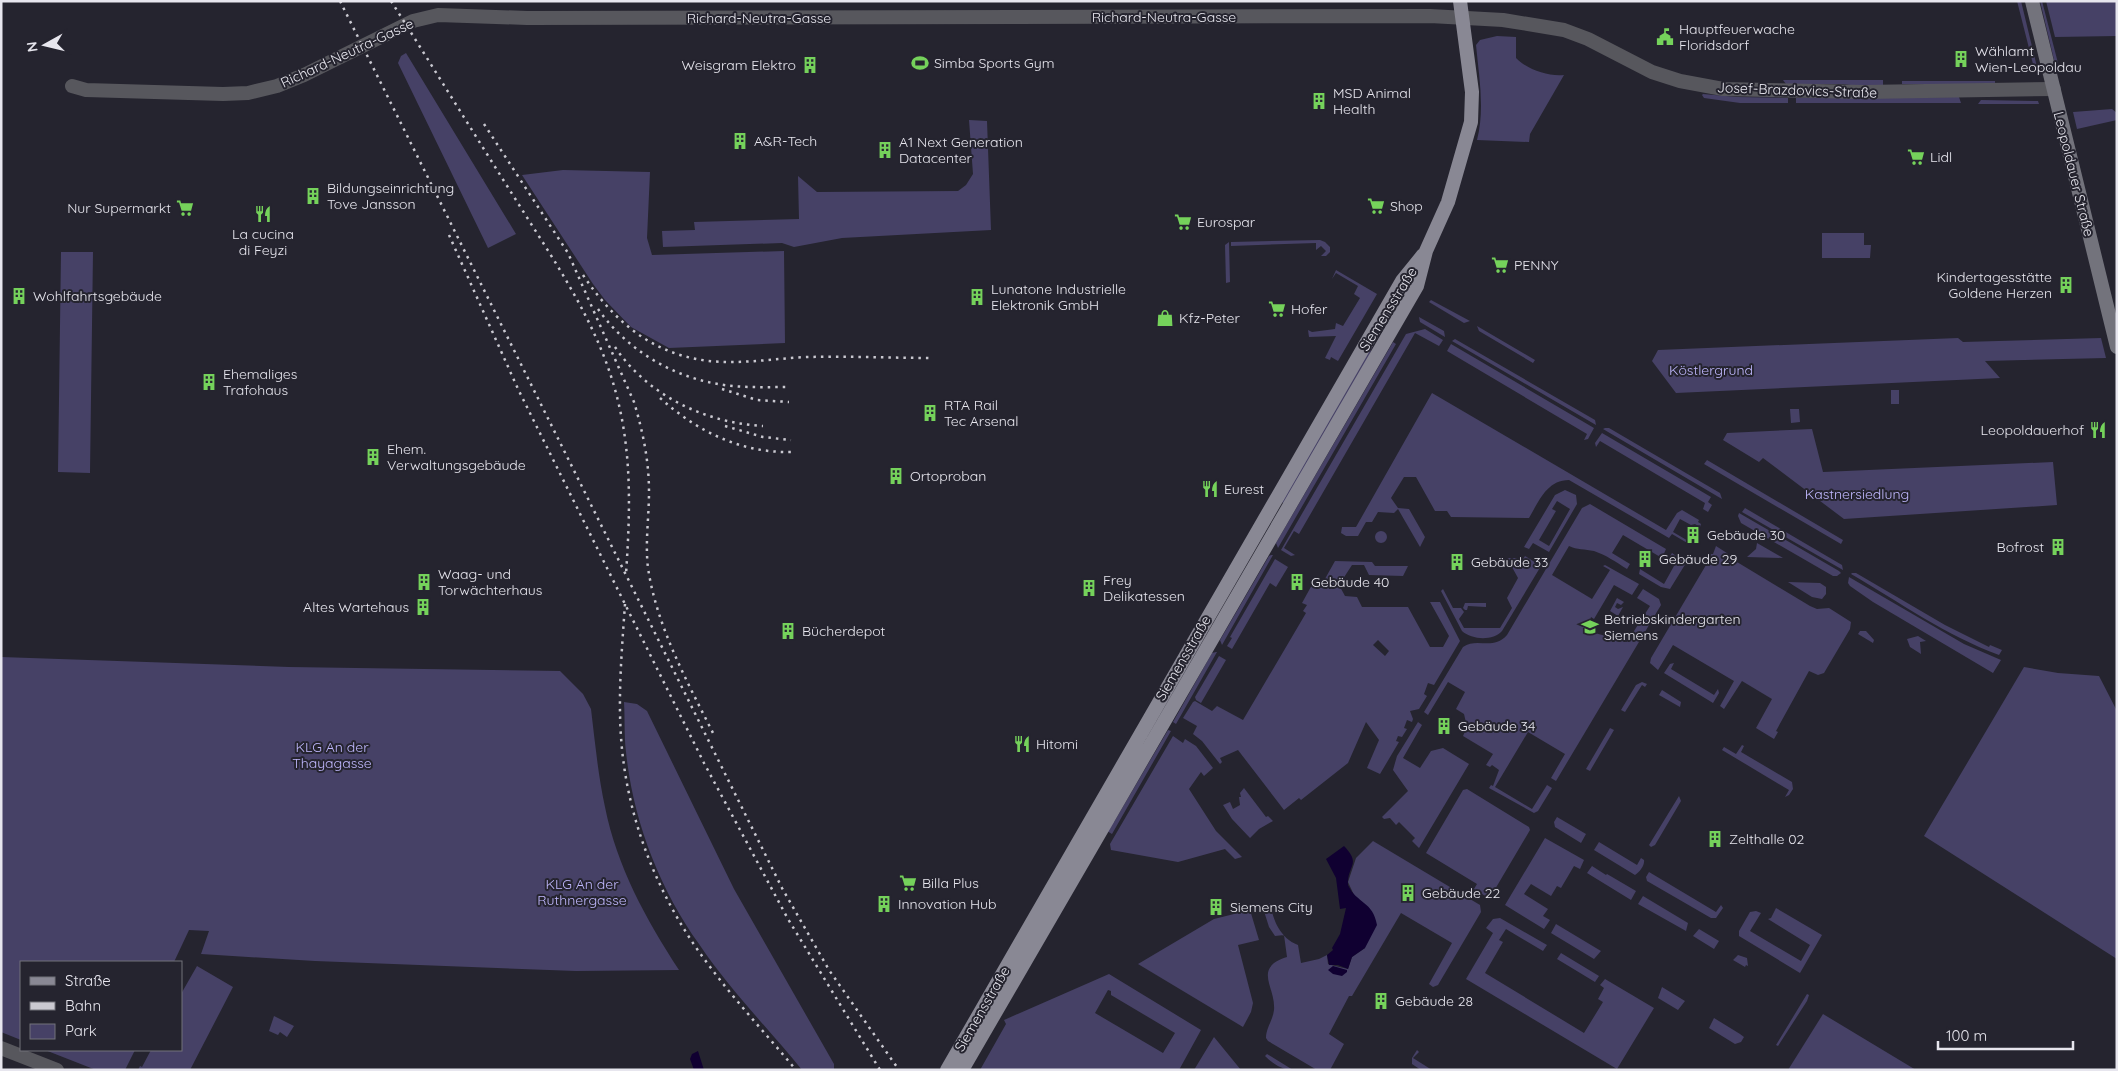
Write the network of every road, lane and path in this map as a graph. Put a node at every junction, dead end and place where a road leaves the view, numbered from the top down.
1 (1460, 1) edge
2 (2032, 1) edge
3 (1463, 17) junction
4 (72, 86) dead end
5 (2054, 89) junction
6 (1426, 251) junction
7 (2117, 346) edge
8 (1, 1048) edge
9 (57, 1070) edge
10 (947, 1070) edge
11 (962, 1070) edge

1 - 3 main road, Siemensstraße
2 - 5 main road, Leopoldauer Straße
3 - 4 street, Richard-Neutra-Gasse
3 - 5 street, Josef-Brazdovics-Straße
3 - 6 main road, Siemensstraße
5 - 7 main road, Leopoldauer Straße
6 - 10 main road, Siemensstraße
6 - 11 main road, Siemensstraße
8 - 9 street

